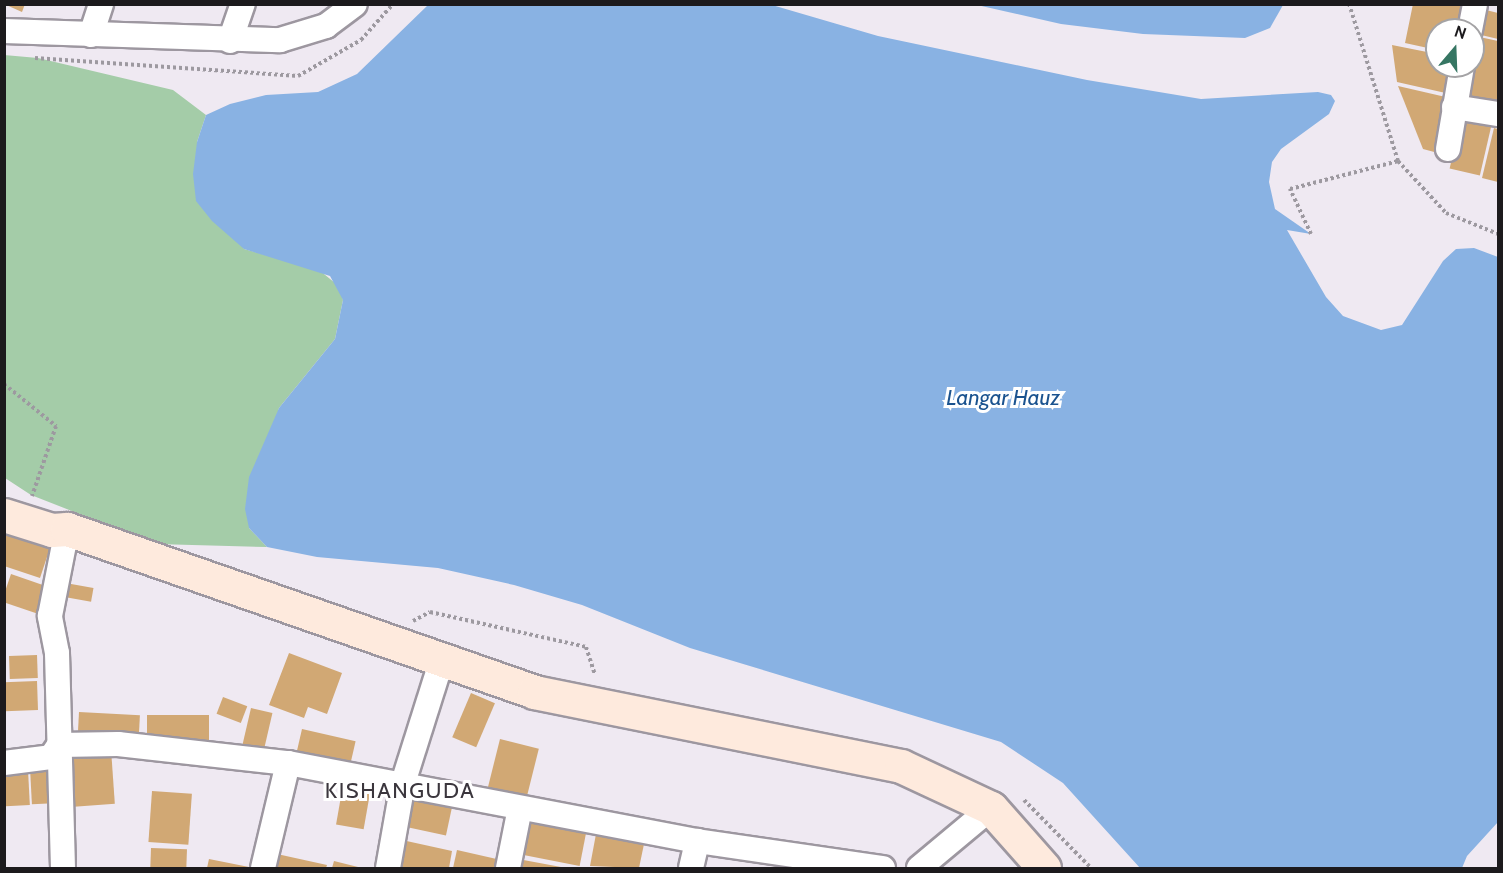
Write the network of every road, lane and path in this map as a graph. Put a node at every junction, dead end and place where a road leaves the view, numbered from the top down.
1 (101, 4) edge
2 (243, 4) edge
3 (355, 4) edge
4 (1349, 4) edge
5 (4, 31) edge
6 (91, 35) junction
7 (230, 40) junction
8 (1460, 78) edge
9 (1454, 106) junction
10 (1498, 114) edge
11 (1448, 149) dead end
12 (1398, 161) junction
13 (1311, 234) dead end
14 (1498, 234) edge
15 (4, 384) edge
16 (42, 500) dead end
17 (4, 501) edge
18 (4, 515) edge
19 (63, 528) junction
20 (409, 622) dead end
21 (442, 659) junction
22 (598, 686) dead end
23 (59, 745) junction
24 (4, 763) edge
25 (288, 763) junction
26 (403, 783) junction
27 (1003, 802) junction
28 (520, 808) junction
29 (697, 841) junction
30 (63, 868) edge
31 (263, 868) edge
32 (388, 868) edge
33 (508, 868) edge
34 (691, 868) edge
35 (883, 868) edge
36 (920, 868) edge
37 (1044, 868) edge
38 (1090, 868) edge

1 - 6 street
2 - 7 street
3 - 7 street
4 - 12 path
5 - 6 street
6 - 7 street
8 - 9 street
9 - 10 street
9 - 11 street
12 - 13 path
12 - 14 path
15 - 16 path
17 - 19 street
18 - 19 street
19 - 21 street
19 - 23 street
20 - 22 path
21 - 26 street
21 - 27 street
23 - 24 street
23 - 25 street
23 - 30 street
25 - 26 street
25 - 31 street
26 - 28 street
26 - 32 street
27 - 36 street
27 - 37 street
27 - 38 path
28 - 29 street
28 - 33 street
29 - 34 street
29 - 35 street

